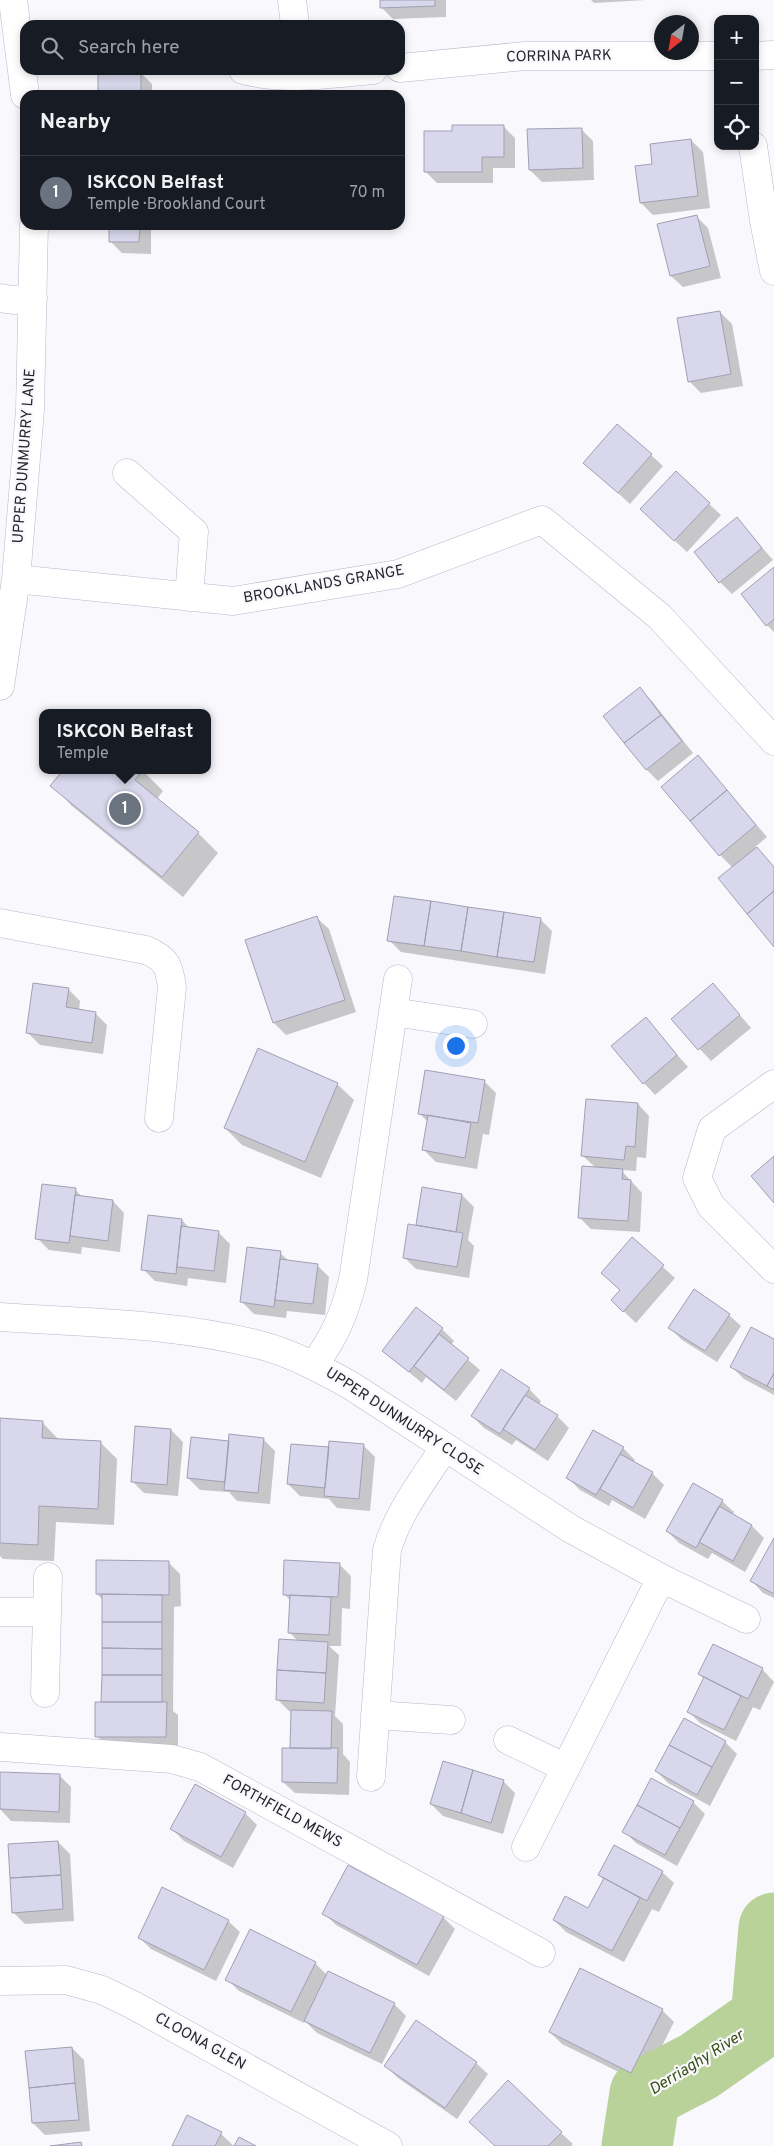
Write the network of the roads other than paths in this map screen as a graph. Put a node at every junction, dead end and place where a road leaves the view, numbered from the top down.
1 (13, 0) edge
2 (292, 0) edge
3 (294, 20) edge
4 (20, 28) edge
5 (774, 55) edge
6 (714, 56) edge
7 (759, 56) edge
8 (405, 68) edge
9 (24, 75) edge
10 (268, 75) edge
11 (289, 75) edge
12 (25, 90) edge
13 (754, 150) edge
14 (34, 230) edge
15 (774, 271) edge
16 (0, 298) edge
17 (34, 298) junction
18 (127, 472) dead end
19 (16, 579) junction
20 (189, 597) junction
21 (0, 686) edge
22 (774, 741) edge
23 (0, 923) edge
24 (398, 979) dead end
25 (393, 1012) junction
26 (473, 1024) dead end
27 (774, 1084) edge
28 (159, 1118) dead end
29 (774, 1270) edge
30 (0, 1317) edge
31 (314, 1365) junction
32 (444, 1448) junction
33 (48, 1576) dead end
34 (661, 1578) junction
35 (0, 1612) edge
36 (47, 1612) junction
37 (746, 1619) dead end
38 (46, 1693) dead end
39 (375, 1716) junction
40 (451, 1720) dead end
41 (508, 1740) dead end
42 (0, 1747) edge
43 (566, 1768) junction
44 (371, 1777) dead end
45 (526, 1847) dead end
46 (541, 1953) dead end
47 (0, 1981) edge
48 (388, 2146) edge

1 - 4 street
2 - 3 street
5 - 7 street
6 - 8 street, CORRINA PARK
9 - 12 street
10 - 11 street
13 - 15 street
14 - 17 street, UPPER DUNMURRY LANE
16 - 17 street
17 - 19 street, UPPER DUNMURRY LANE
18 - 20 street
19 - 20 street, BROOKLANDS GRANGE
19 - 21 street, UPPER DUNMURRY LANE
20 - 22 street, BROOKLANDS GRANGE
23 - 28 street
24 - 25 street
25 - 26 street
25 - 31 street
27 - 29 street
30 - 31 street, UPPER DUNMURRY CLOSE
31 - 32 street, UPPER DUNMURRY CLOSE
32 - 34 street, UPPER DUNMURRY CLOSE
32 - 39 street
33 - 36 street
34 - 37 street, UPPER DUNMURRY CLOSE
34 - 43 street
35 - 36 street
36 - 38 street
39 - 40 street
39 - 44 street
41 - 43 street
42 - 46 street, FORTHFIELD MEWS
43 - 45 street
47 - 48 street, CLOONA GLEN

